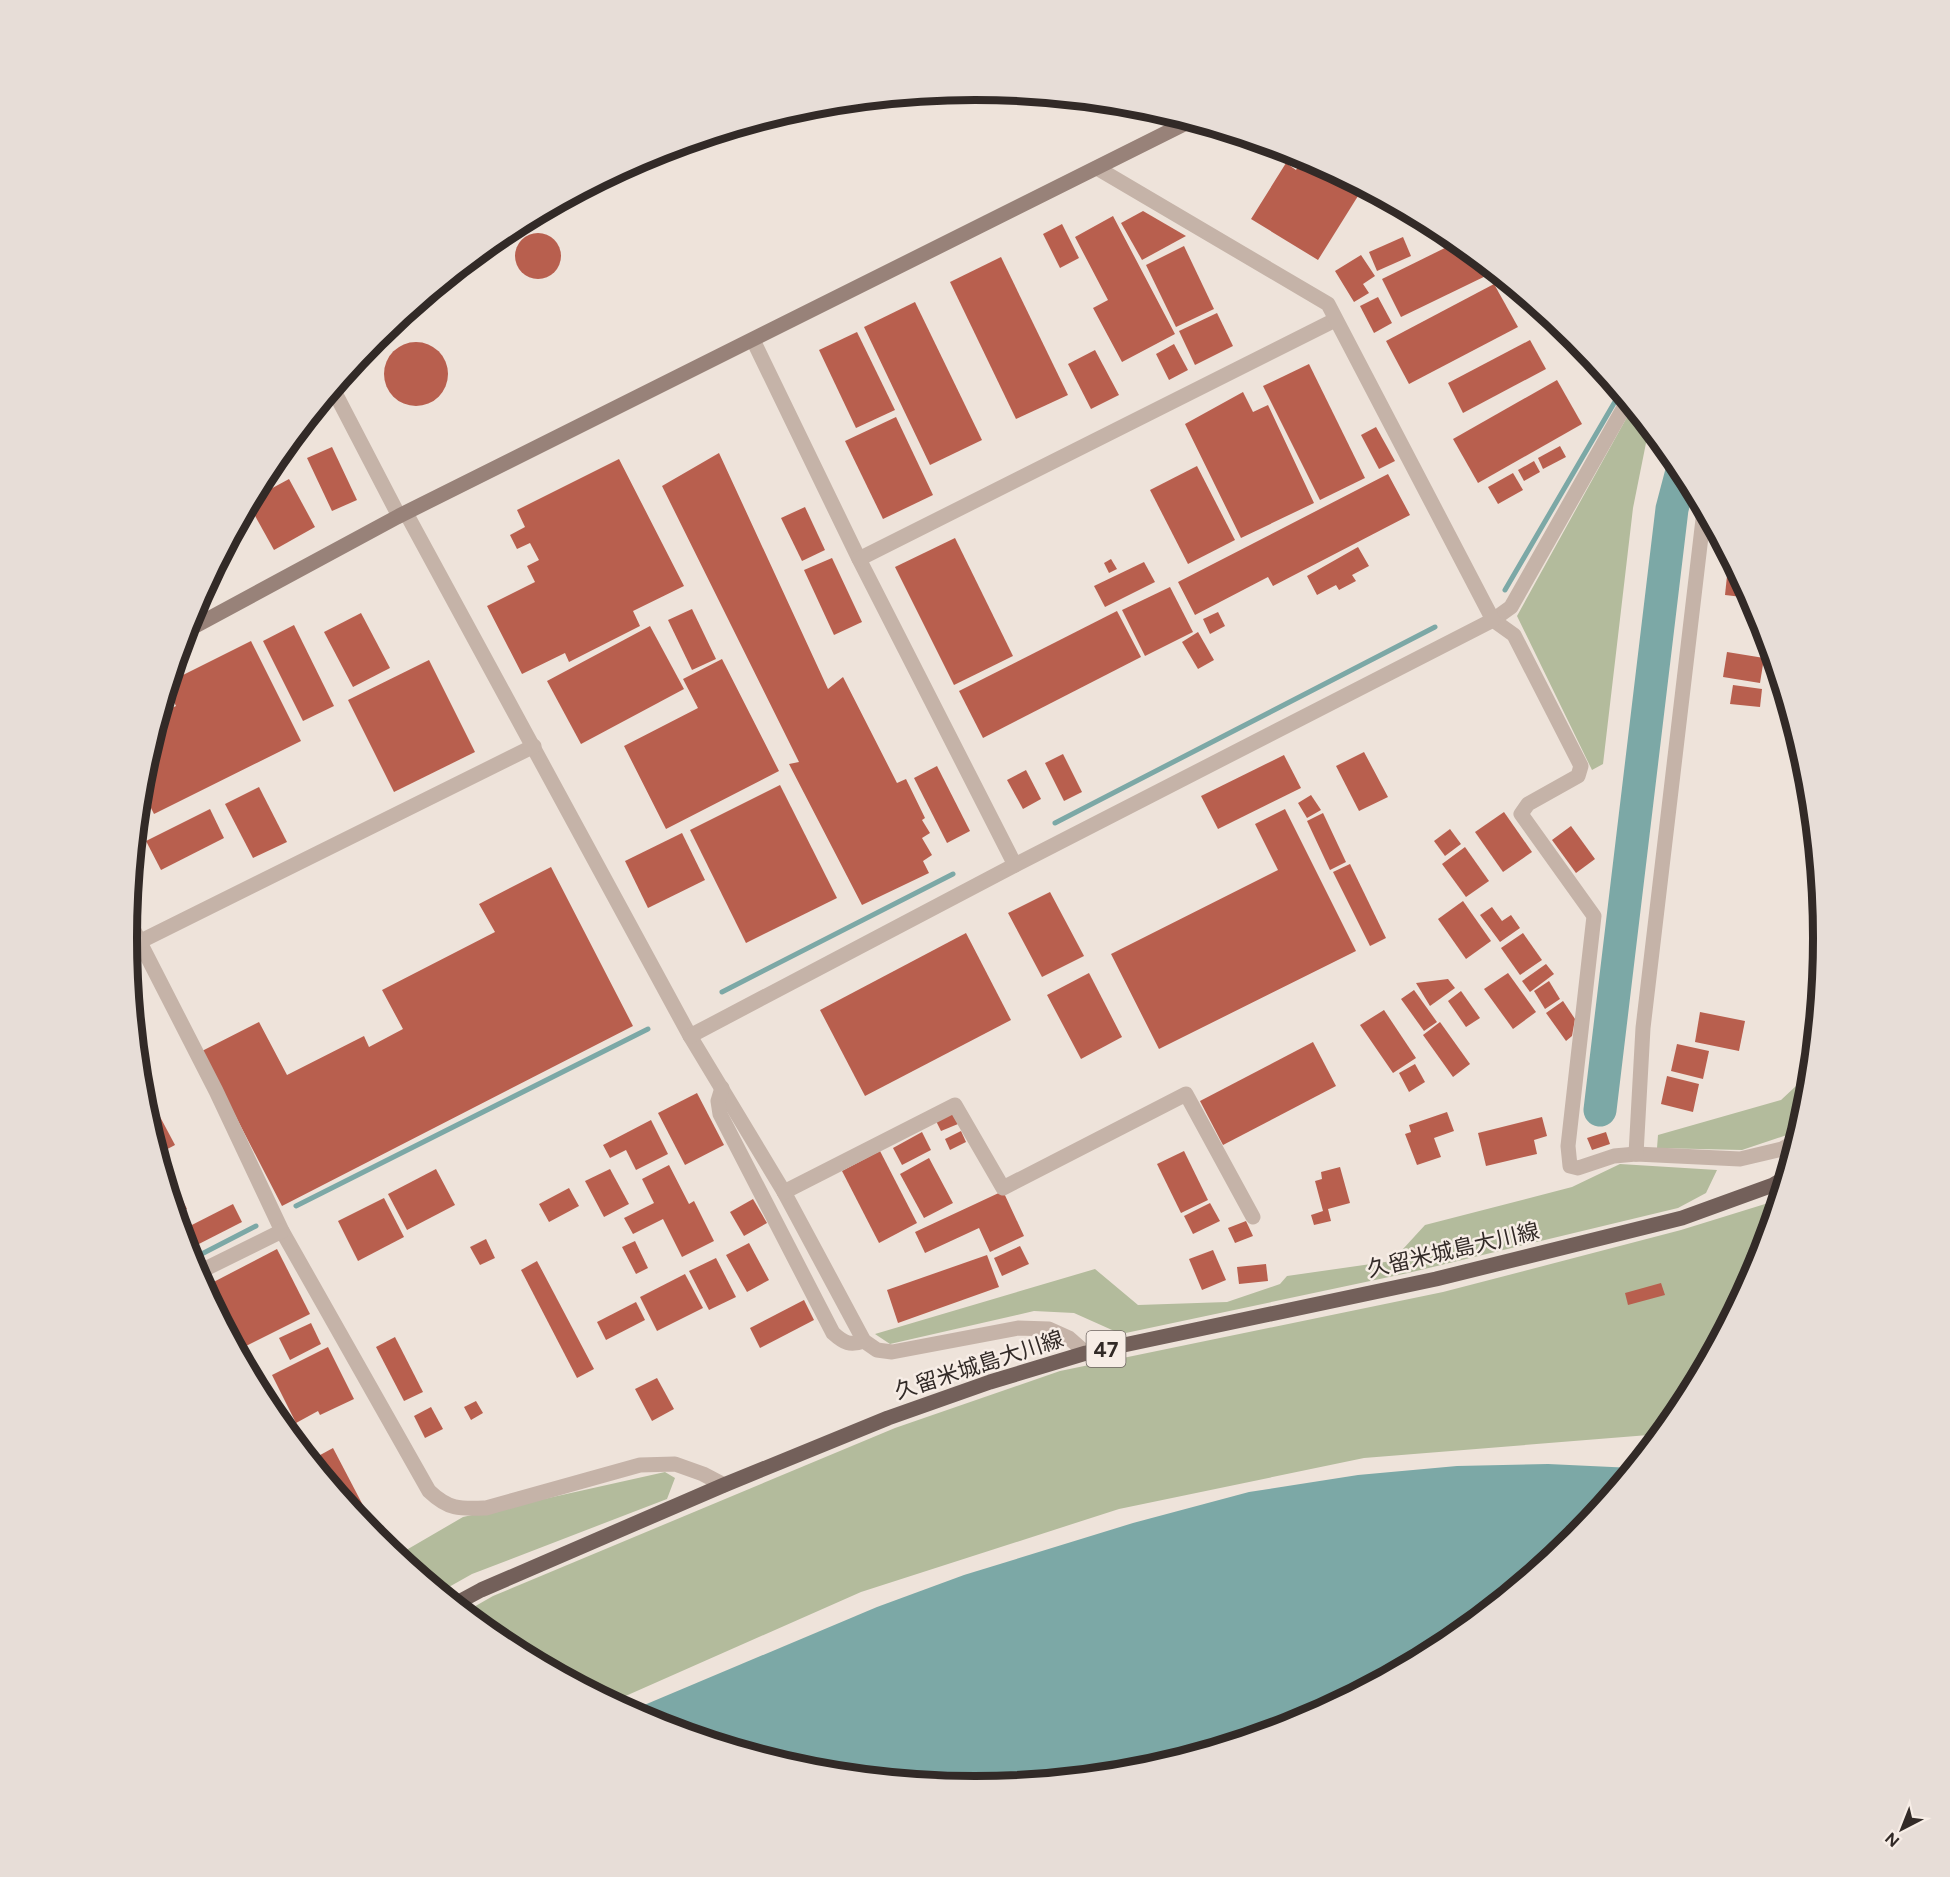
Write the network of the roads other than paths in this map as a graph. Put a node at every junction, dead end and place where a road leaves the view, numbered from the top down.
1 (1180, 126) edge
2 (1097, 168) junction
3 (1335, 320) junction
4 (753, 340) junction
5 (337, 396) edge
6 (1623, 408) edge
7 (403, 514) junction
8 (1703, 523) edge
9 (859, 559) junction
10 (1494, 620) junction
11 (199, 624) edge
12 (534, 746) junction
13 (1014, 865) junction
14 (137, 943) edge
15 (138, 953) edge
16 (690, 1036) junction
17 (722, 1088) junction
18 (1786, 1147) edge
19 (1636, 1154) junction
20 (1776, 1183) edge
21 (784, 1192) junction
22 (1253, 1217) dead end
23 (282, 1231) junction
24 (205, 1269) edge
25 (864, 1341) junction
26 (1086, 1353) junction
27 (724, 1485) junction
28 (461, 1600) edge

1 - 2 street
2 - 3 street
2 - 4 street
3 - 9 street
3 - 10 street
4 - 7 street
4 - 9 street
5 - 7 street
6 - 10 street
7 - 11 street
7 - 12 street
8 - 19 street
9 - 13 street
10 - 13 street
10 - 19 street
12 - 14 street
12 - 16 street
13 - 16 street
15 - 23 street
16 - 17 street
17 - 21 street
17 - 25 street
18 - 19 street
20 - 26 main road, 久留米城島大川線 / 47
21 - 22 street
21 - 25 street
23 - 24 street
23 - 27 street
25 - 26 street
26 - 27 main road, 久留米城島大川線 / 47
27 - 28 main road, 久留米城島大川線 / 47

